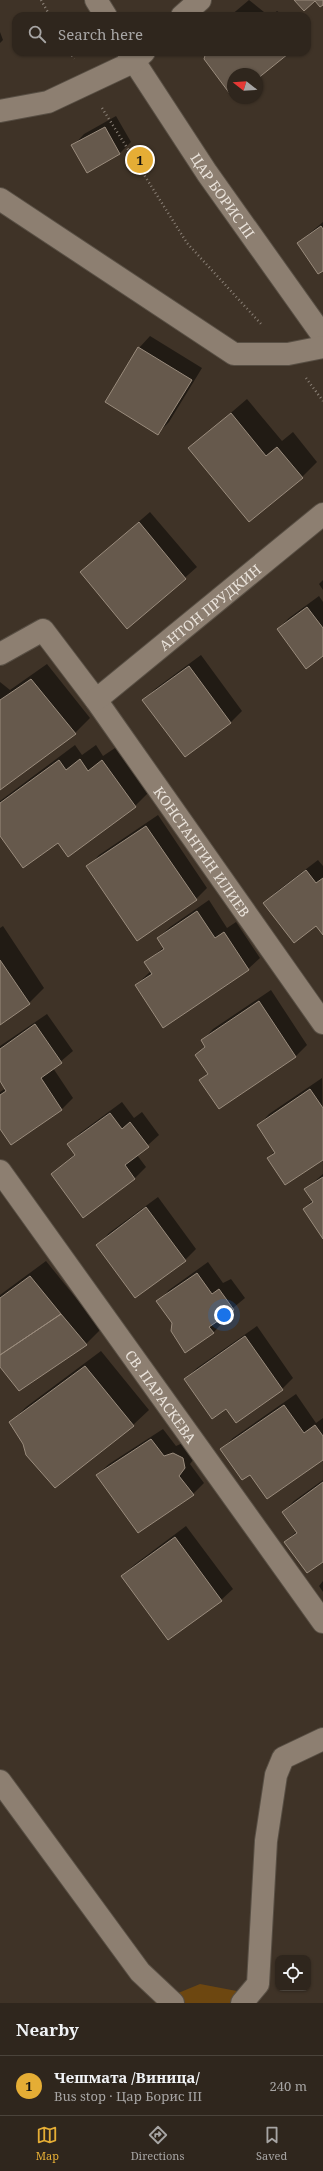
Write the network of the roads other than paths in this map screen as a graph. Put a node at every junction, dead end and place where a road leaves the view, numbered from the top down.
1 (96, 0) edge
2 (200, 0) edge
3 (104, 12) edge
4 (186, 12) edge
5 (133, 56) edge
6 (136, 56) edge
7 (0, 111) edge
8 (0, 199) edge
9 (323, 336) edge
10 (323, 347) edge
11 (323, 514) edge
12 (0, 654) edge
13 (96, 700) junction
14 (323, 1023) edge
15 (0, 1171) edge
16 (323, 1622) edge
17 (323, 1739) edge
18 (0, 1781) edge
19 (173, 2003) edge
20 (242, 2003) edge

1 - 3 street
2 - 4 street
5 - 7 street
6 - 9 street, ЦАР БОРИС III
8 - 10 street
11 - 13 street, АНТОН ПРУДКИН
12 - 13 street, КОНСТАНТИН ИЛИЕВ
13 - 14 street, КОНСТАНТИН ИЛИЕВ
15 - 16 street, СВ. ПАРАСКЕВА
17 - 20 street
18 - 19 street

